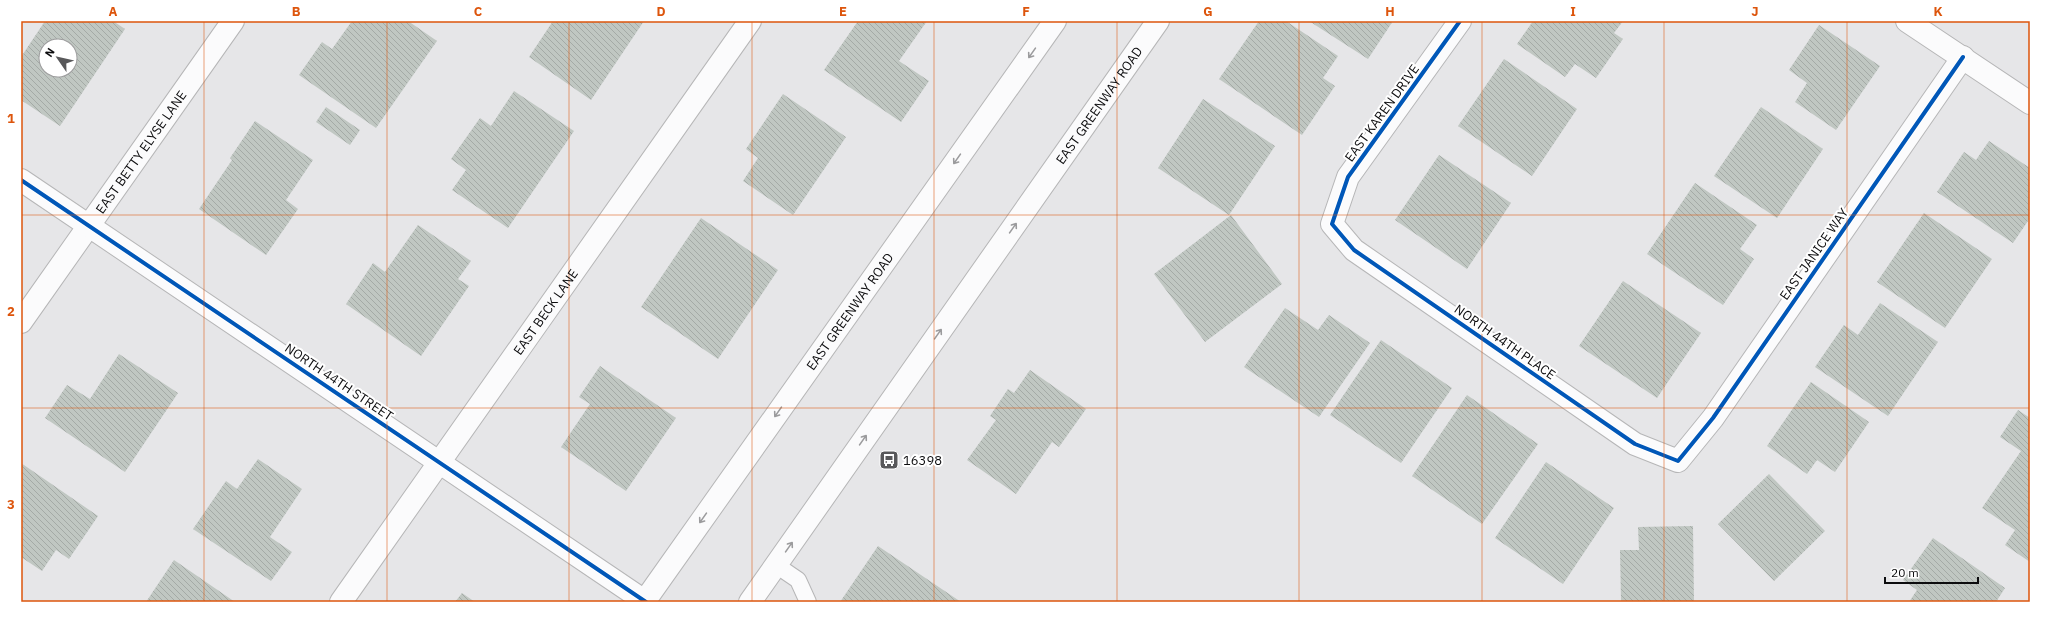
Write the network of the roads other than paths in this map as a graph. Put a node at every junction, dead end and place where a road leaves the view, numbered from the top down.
1 (233, 21) edge
2 (750, 21) edge
3 (1055, 21) edge
4 (1158, 21) edge
5 (1460, 21) edge
6 (1907, 21) edge
7 (1963, 57) junction
8 (2030, 103) edge
9 (21, 180) edge
10 (1332, 224) joint
11 (88, 226) junction
12 (21, 322) edge
13 (1678, 461) joint
14 (440, 462) junction
15 (776, 565) junction
16 (341, 602) edge
17 (645, 602) edge
18 (750, 602) edge
19 (808, 602) edge

1 - 11 street, EAST BETTY ELYSE LANE
2 - 14 street, EAST BECK LANE
3 -> 17 street, EAST GREENWAY ROAD
15 -> 4 street, EAST GREENWAY ROAD
5 - 10 street, EAST KAREN DRIVE
6 - 7 street
7 - 8 street
7 - 13 street, EAST JANICE WAY
9 - 11 street, NORTH 44TH STREET
10 - 13 street, NORTH 44TH PLACE
11 - 12 street, EAST BETTY ELYSE LANE
11 - 14 street, NORTH 44TH STREET
14 - 16 street, EAST BECK LANE
14 - 17 street, NORTH 44TH STREET
15 - 18 street, EAST GREENWAY ROAD
15 - 19 lane

